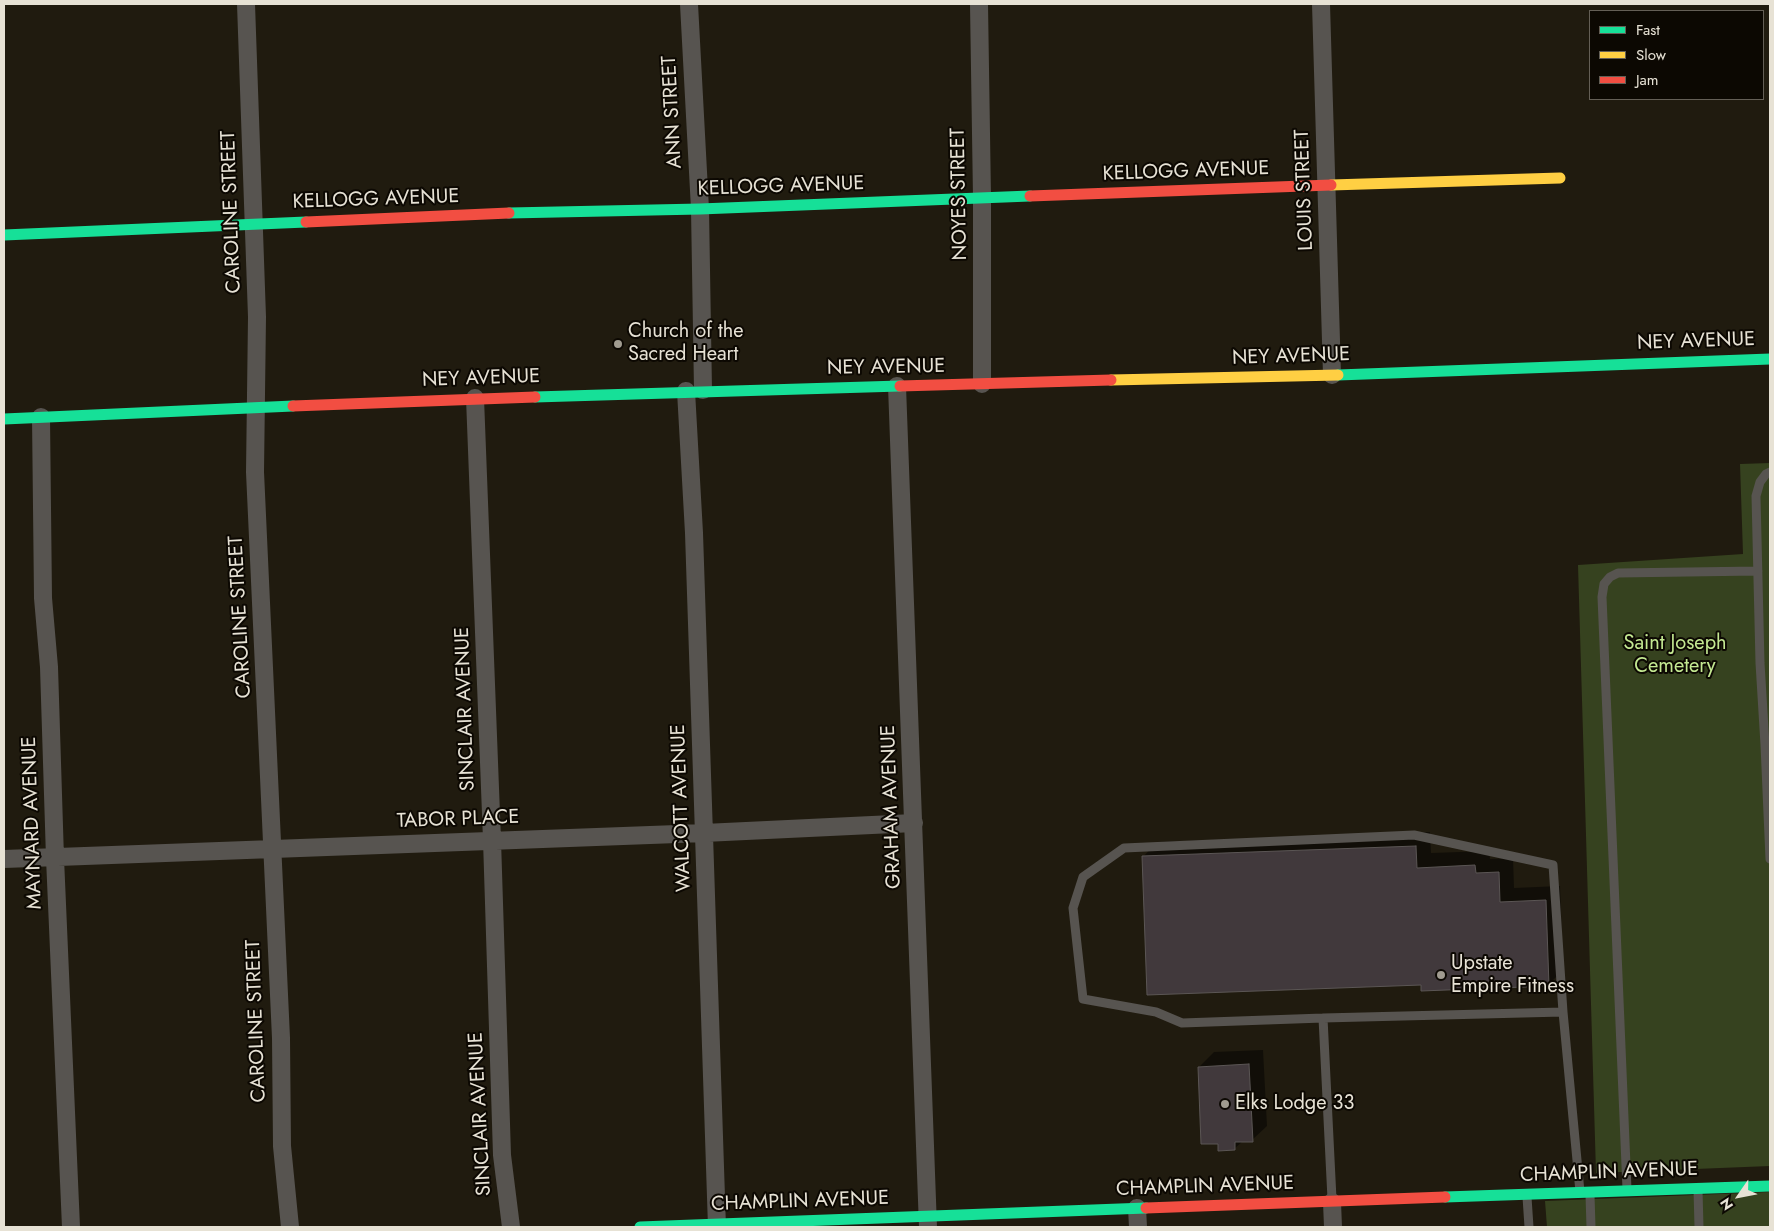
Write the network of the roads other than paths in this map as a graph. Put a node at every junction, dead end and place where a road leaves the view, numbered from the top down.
1 (246, 4) edge
2 (689, 4) edge
3 (979, 4) edge
4 (1321, 4) edge
5 (1560, 178) dead end
6 (1326, 185) junction
7 (982, 198) junction
8 (700, 208) junction
9 (255, 224) junction
10 (4, 235) edge
11 (700, 247) joint
12 (1770, 359) edge
13 (1332, 374) junction
14 (982, 384) junction
15 (897, 386) junction
16 (694, 390) junction
17 (475, 398) junction
18 (256, 407) junction
19 (41, 417) junction
20 (4, 419) edge
21 (1770, 472) edge
22 (1758, 571) junction
23 (1768, 745) edge
24 (914, 823) junction
25 (704, 833) junction
26 (492, 840) junction
27 (271, 849) junction
28 (55, 858) junction
29 (1770, 859) edge
30 (4, 860) edge
31 (1563, 1012) junction
32 (1324, 1018) junction
33 (1770, 1186) edge
34 (1698, 1188) junction
35 (1627, 1191) junction
36 (1585, 1192) junction
37 (1527, 1194) junction
38 (1332, 1202) junction
39 (1137, 1208) junction
40 (928, 1222) edge
41 (717, 1226) edge
42 (71, 1227) edge
43 (290, 1227) edge
44 (511, 1227) edge
45 (640, 1227) edge
46 (1138, 1227) edge
47 (1333, 1227) edge
48 (1528, 1227) edge
49 (1591, 1227) edge
50 (1699, 1227) edge

1 - 9 street, CAROLINE STREET
2 - 8 street, ANN STREET
3 - 7 street, NOYES STREET
4 - 6 street, LOUIS STREET
5 - 6 street, KELLOGG AVENUE
6 - 7 street, KELLOGG AVENUE
6 - 13 street, LOUIS STREET
7 - 8 street, KELLOGG AVENUE
7 - 14 street, NOYES STREET
8 - 9 street, KELLOGG AVENUE
8 - 11 street, ANN STREET
9 - 10 street, KELLOGG AVENUE
9 - 18 street, CAROLINE STREET
11 - 16 street, WALCOTT AVENUE
12 - 13 street, NEY AVENUE
13 - 14 street, NEY AVENUE
14 - 15 street, NEY AVENUE
15 - 16 street, NEY AVENUE
15 - 24 street, GRAHAM AVENUE
16 - 17 street, NEY AVENUE
16 - 25 street, WALCOTT AVENUE
17 - 18 street, NEY AVENUE
17 - 26 street, SINCLAIR AVENUE
18 - 19 street, NEY AVENUE
18 - 27 street, CAROLINE STREET
19 - 20 street, NEY AVENUE
19 - 28 street, MAYNARD AVENUE
21 - 22 lane
22 - 23 lane
22 - 35 lane
23 - 29 lane
24 - 25 street, TABOR PLACE
24 - 40 street, GRAHAM AVENUE
25 - 26 street, TABOR PLACE
25 - 41 street, WALCOTT AVENUE
26 - 27 street, TABOR PLACE
26 - 44 street, SINCLAIR AVENUE
27 - 28 street, TABOR PLACE
27 - 43 street, CAROLINE STREET
28 - 30 street, TABOR PLACE
28 - 42 street, MAYNARD AVENUE
31 - 32 lane
31 - 32 lane
31 - 36 lane
32 - 38 lane
33 - 34 street, CHAMPLIN AVENUE
34 - 35 street, CHAMPLIN AVENUE
34 - 50 lane
35 - 36 street, CHAMPLIN AVENUE
36 - 37 street, CHAMPLIN AVENUE
36 - 49 lane
37 - 38 street, CHAMPLIN AVENUE
37 - 48 lane
38 - 39 street, CHAMPLIN AVENUE
38 - 47 street
39 - 40 street, CHAMPLIN AVENUE
39 - 46 street
40 - 41 street, CHAMPLIN AVENUE
41 - 45 street, CHAMPLIN AVENUE

